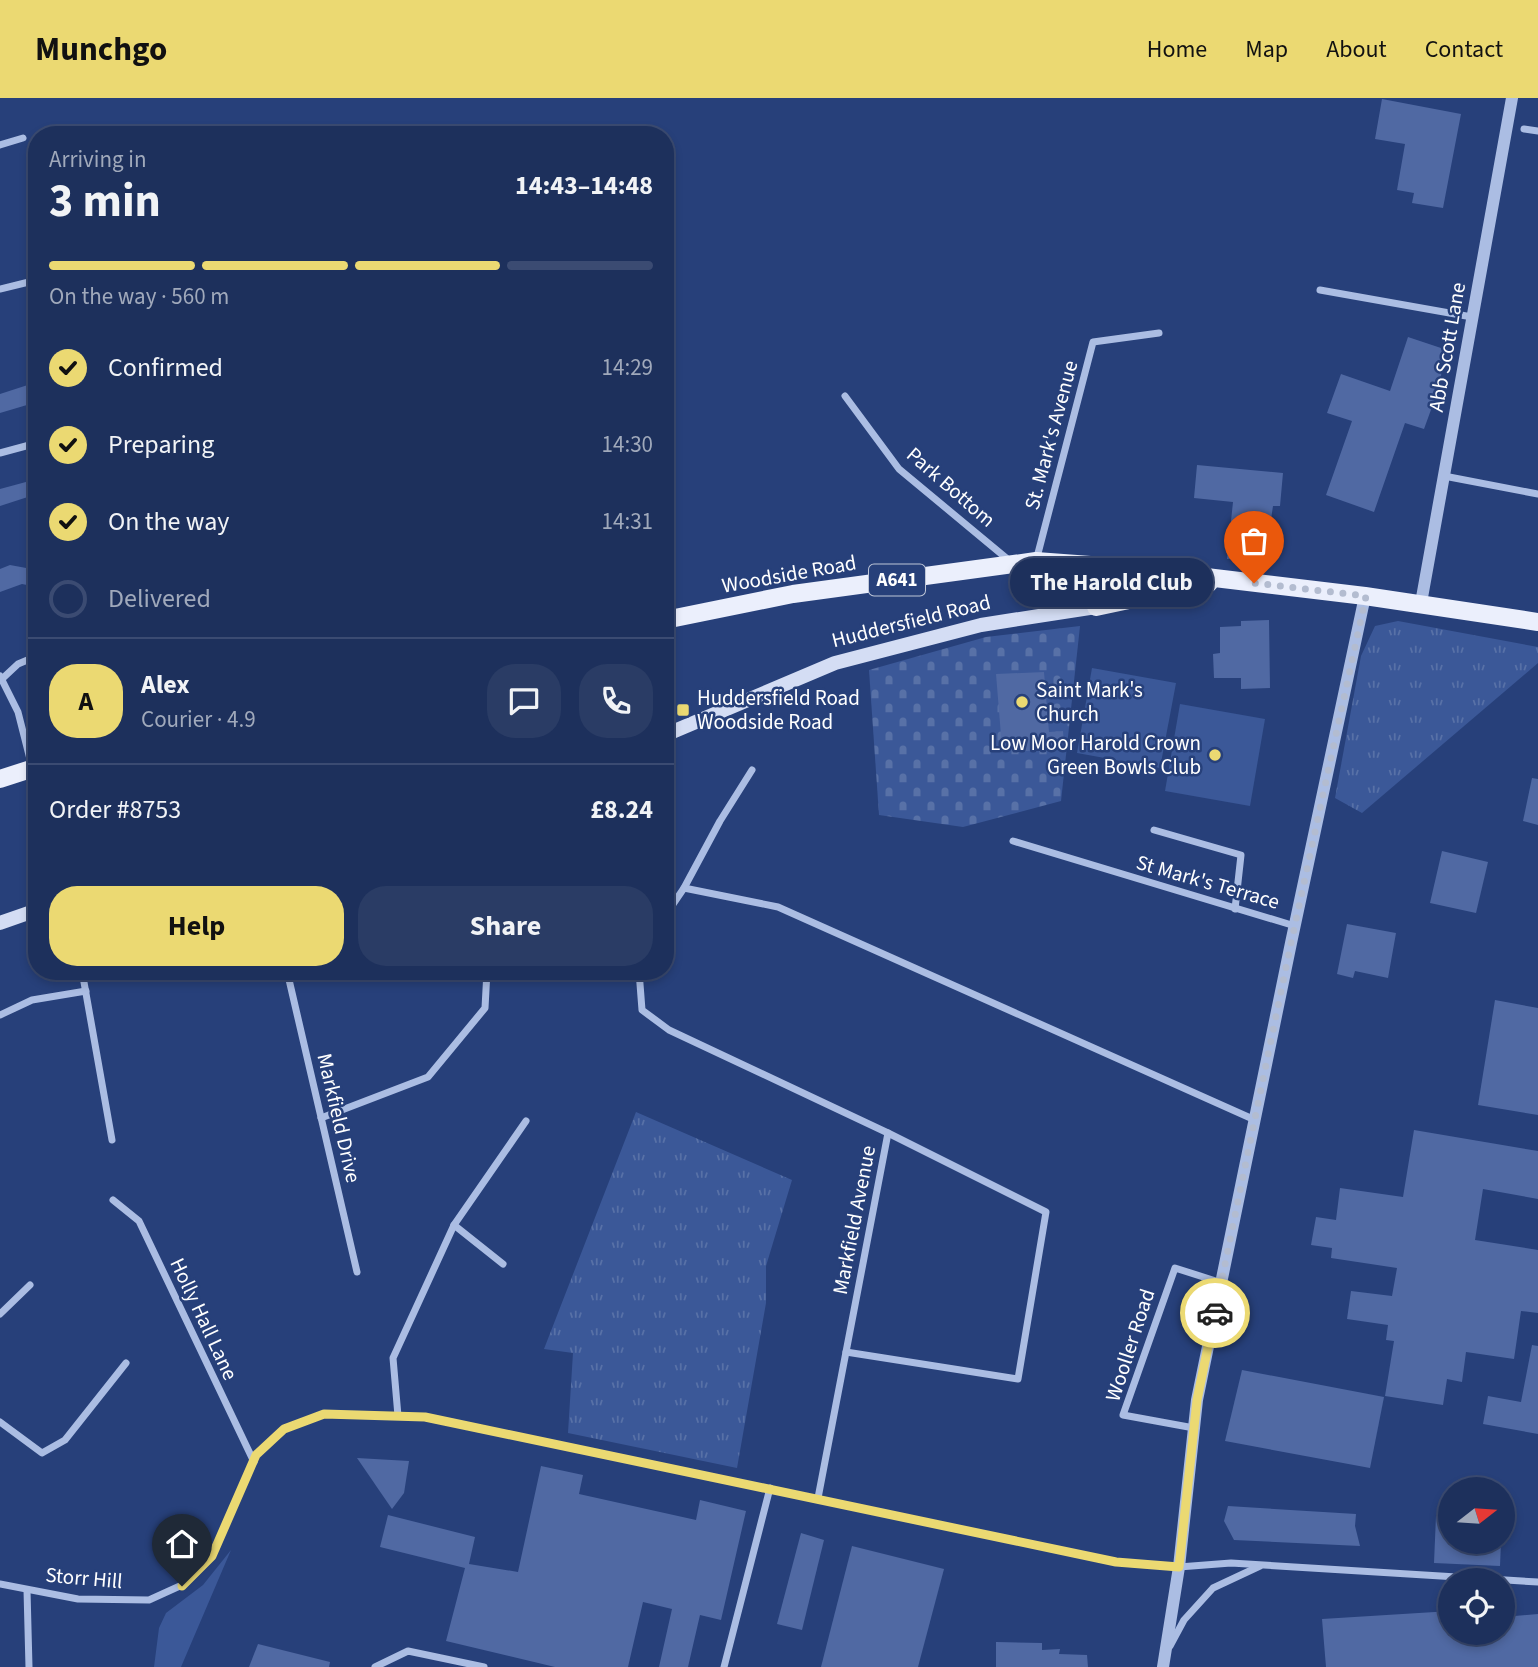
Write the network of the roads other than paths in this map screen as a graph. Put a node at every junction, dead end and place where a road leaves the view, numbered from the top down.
1 (1512, 98) edge
2 (1524, 129) dead end
3 (1538, 131) edge
4 (23, 138) dead end
5 (0, 145) edge
6 (28, 282) edge
7 (0, 289) edge
8 (1320, 290) dead end
9 (1472, 317) junction
10 (1159, 333) dead end
11 (845, 396) dead end
12 (28, 445) edge
13 (0, 453) edge
14 (1444, 476) junction
15 (1538, 494) edge
16 (1036, 561) junction
17 (1014, 564) junction
18 (1131, 568) junction
19 (1227, 580) junction
20 (1366, 596) junction
21 (1421, 603) junction
22 (1096, 607) junction
23 (674, 618) edge
24 (1538, 622) edge
25 (28, 660) edge
26 (1, 677) edge
27 (674, 731) edge
28 (28, 745) edge
29 (28, 770) edge
30 (752, 770) dead end
31 (0, 779) edge
32 (1154, 830) dead end
33 (1013, 841) dead end
34 (684, 888) junction
35 (674, 903) edge
36 (1235, 908) junction
37 (28, 913) edge
38 (0, 923) edge
39 (1295, 926) junction
40 (84, 980) edge
41 (289, 980) edge
42 (487, 980) edge
43 (640, 980) edge
44 (86, 991) junction
45 (0, 1015) edge
46 (321, 1118) junction
47 (1255, 1119) junction
48 (526, 1121) dead end
49 (888, 1133) junction
50 (112, 1140) dead end
51 (113, 1200) dead end
52 (454, 1225) junction
53 (503, 1264) dead end
54 (357, 1272) dead end
55 (1222, 1283) junction
56 (30, 1285) dead end
57 (0, 1314) edge
58 (846, 1352) junction
59 (126, 1363) dead end
60 (398, 1416) junction
61 (0, 1422) edge
62 (1194, 1428) junction
63 (254, 1462) junction
64 (770, 1488) junction
65 (818, 1498) junction
66 (1261, 1565) junction
67 (1179, 1567) junction
68 (1538, 1582) edge
69 (0, 1584) edge
70 (27, 1590) junction
71 (1167, 1652) junction
72 (29, 1667) edge
73 (375, 1667) edge
74 (484, 1667) edge
75 (724, 1667) edge
76 (1163, 1667) edge

1 - 9 street, Abb Scott Lane
2 - 3 street
4 - 5 street
6 - 7 street
8 - 9 street
9 - 14 street, Abb Scott Lane
10 - 16 street, St. Mark's Avenue
11 - 17 street, Park Bottom
12 - 13 street
14 - 15 street
14 - 21 street, Abb Scott Lane
16 - 17 main road, Woodside Road / A641
16 - 18 main road, Woodside Road / A641
17 - 23 main road, Woodside Road / A641
18 - 19 main road, A641
18 - 22 main road
19 - 20 main road, A641
19 - 22 main road
20 - 21 main road, A641
20 - 39 street
21 - 24 main road, A641
22 - 27 main road, Huddersfield Road
25 - 26 street
26 - 28 street
29 - 31 main road
30 - 34 street
32 - 36 street
33 - 36 street, St Mark's Terrace
34 - 35 street
34 - 47 street
36 - 39 street, St Mark's Terrace
37 - 38 main road
39 - 47 street
40 - 44 street
41 - 46 street, Markfield Drive
42 - 46 street
43 - 49 street, Markfield Avenue
44 - 45 street
44 - 50 street
46 - 54 street, Markfield Drive
47 - 55 street
48 - 52 street
49 - 58 street, Markfield Avenue
49 - 58 street
51 - 63 street, Holly Hall Lane
52 - 53 street
52 - 60 street
55 - 62 street
55 - 62 street, Wooller Road
56 - 57 street
58 - 65 street, Markfield Avenue
59 - 61 street
60 - 63 street, Storr Hill
60 - 64 street
62 - 67 street
63 - 70 street, Storr Hill
64 - 65 street
64 - 75 street
65 - 67 street
66 - 67 street
66 - 68 street
66 - 71 street
67 - 71 street
69 - 70 street, Storr Hill
70 - 72 street
71 - 76 street
73 - 74 street

